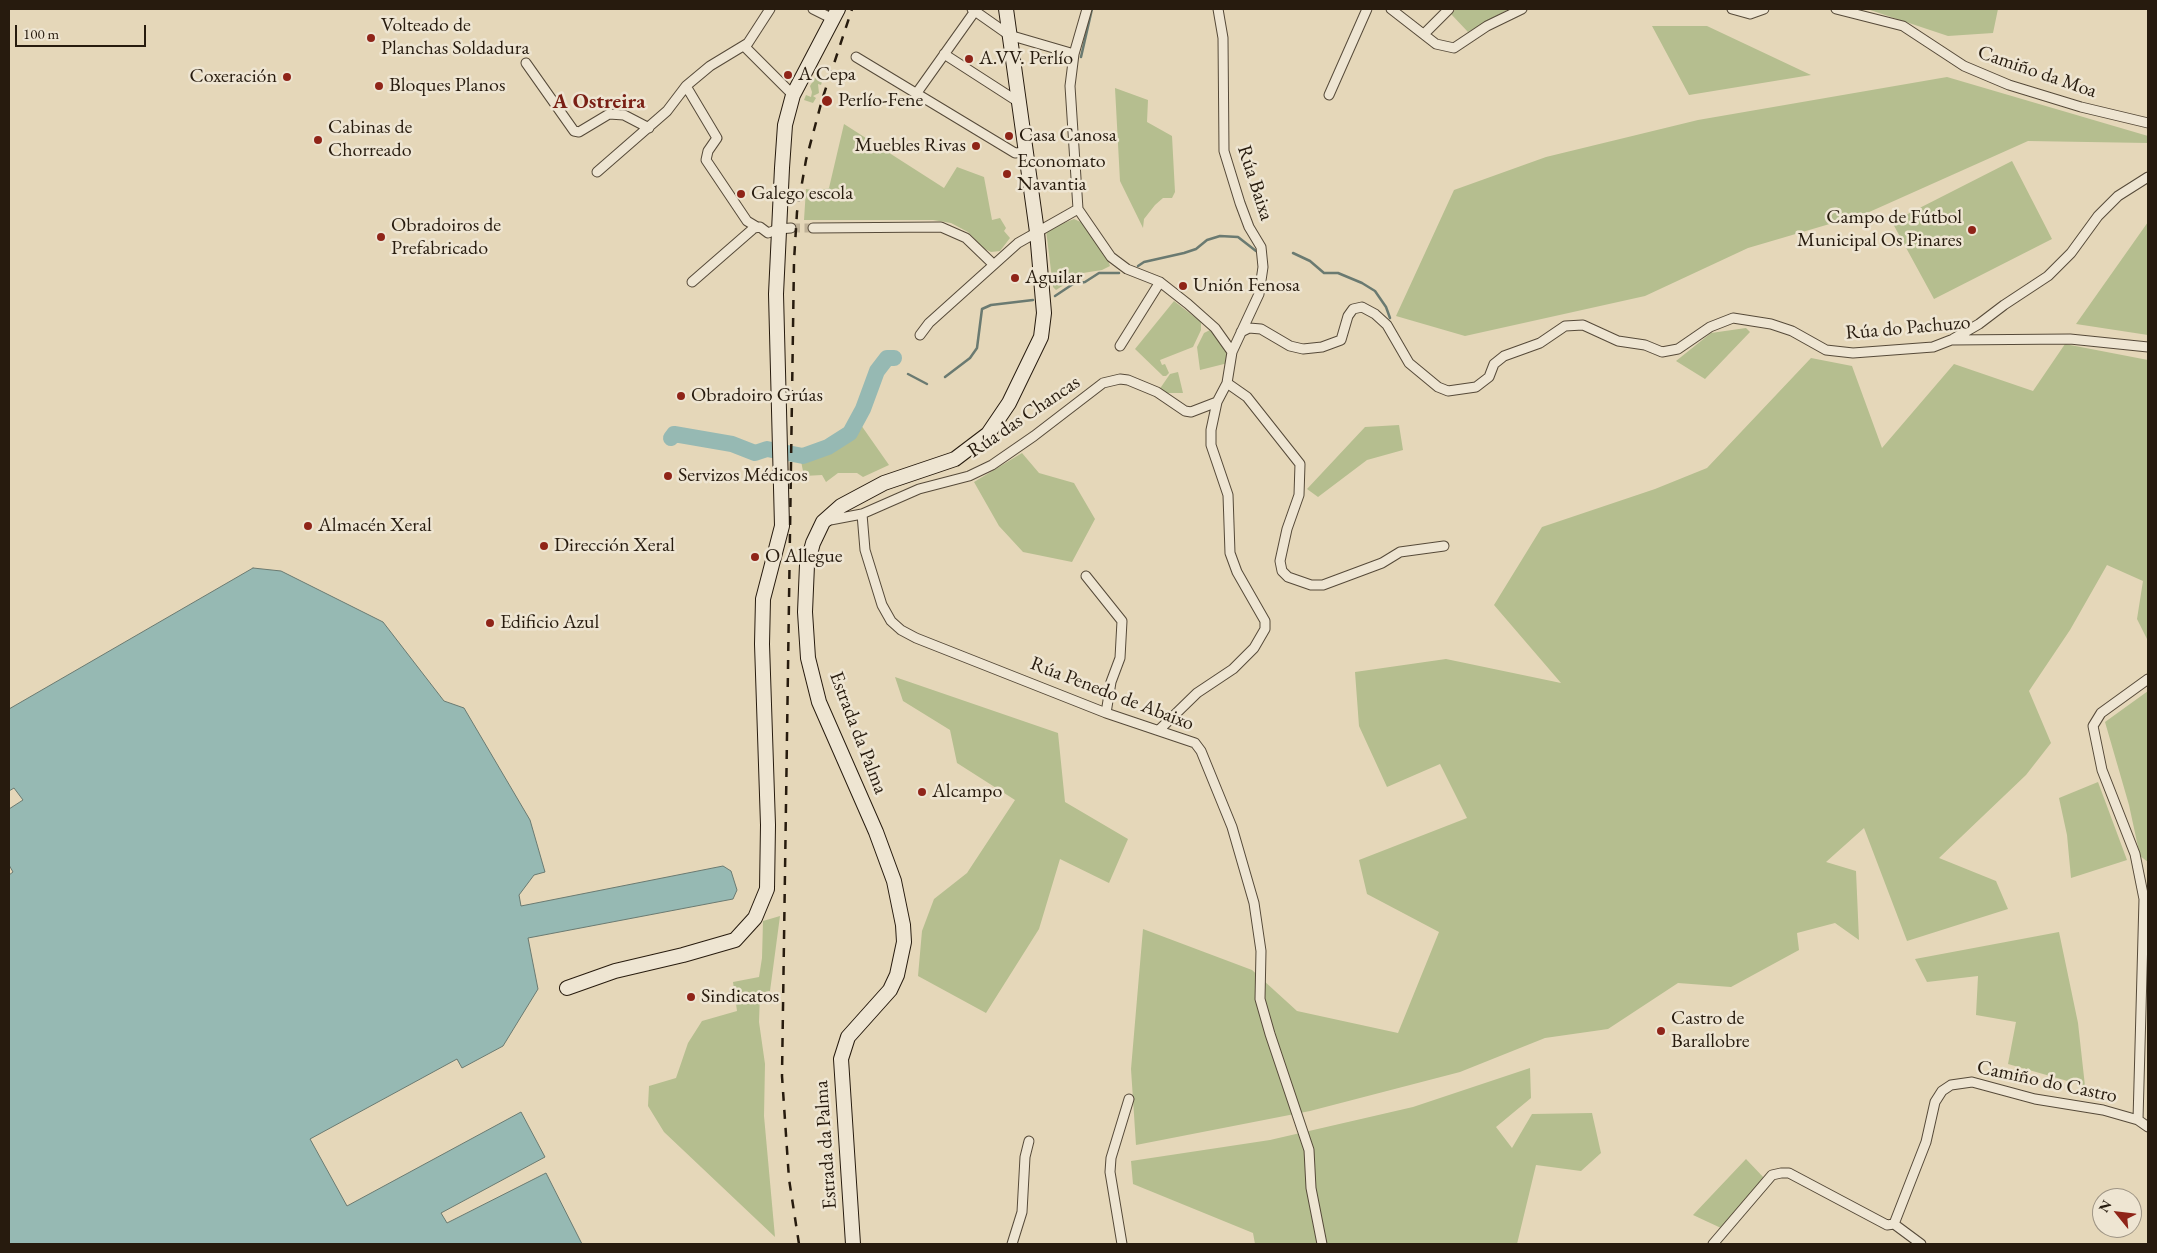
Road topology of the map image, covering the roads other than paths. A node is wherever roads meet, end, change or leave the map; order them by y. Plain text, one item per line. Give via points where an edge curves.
1 (770, 9) edge
2 (813, 9) edge
3 (1006, 9) edge
4 (1087, 9) edge
5 (1218, 9) edge
6 (1367, 9) edge
7 (1391, 9) edge
8 (1449, 9) edge
9 (1522, 9) edge
10 (1732, 9) edge
11 (1764, 9) edge
12 (1836, 9) edge
13 (973, 10) edge
14 (835, 14) edge
15 (1424, 34) junction
16 (1009, 35) junction
17 (744, 46) junction
18 (944, 54) junction
19 (1074, 54) junction
20 (856, 57) dead end
21 (526, 63) dead end
22 (686, 86) junction
23 (916, 94) junction
24 (793, 95) junction
25 (1329, 95) dead end
26 (1020, 103) junction
27 (2148, 122) edge
28 (649, 128) junction
29 (1026, 152) junction
30 (597, 172) dead end
31 (2148, 177) edge
32 (1078, 209) junction
33 (757, 227) junction
34 (785, 228) junction
35 (814, 228) tunnel mouth
36 (1037, 232) junction
37 (993, 264) junction
38 (692, 282) dead end
39 (1160, 282) junction
40 (1241, 332) junction
41 (920, 335) dead end
42 (1951, 340) junction
43 (1120, 346) dead end
44 (2148, 347) edge
45 (1232, 352) junction
46 (1227, 383) junction
47 (1217, 402) junction
48 (862, 514) junction
49 (823, 522) junction
50 (1444, 546) dead end
51 (1086, 576) dead end
52 (2148, 680) edge
53 (1106, 713) junction
54 (1159, 730) junction
55 (567, 988) dead end
56 (1129, 1099) dead end
57 (2138, 1120) junction
58 (2148, 1126) edge
59 (1029, 1141) dead end
60 (1894, 1224) junction
61 (854, 1244) edge
62 (1010, 1244) edge
63 (1122, 1244) edge
64 (1322, 1244) edge
65 (1713, 1244) edge
66 (1921, 1244) edge

1 - 17 street
2 - 14 street
3 - 16 street, Estrada da Palma
4 - 19 street
5 - 40 street, Rúa Baixa via 1223,38 1224,151 1240,203 1261,247 1263,267 1259,294
6 - 25 street
7 - 15 street
8 - 15 street
9 - 15 street via 1487,26 1454,48 1436,44
10 - 11 street via 1750,14
12 - 27 street, Camiño da Moa via 1903,26 1964,66 2009,85 2081,107
13 - 16 street
13 - 18 street
14 - 24 street
16 - 19 street
16 - 26 street, Estrada da Palma
17 - 22 street via 710,66
17 - 24 street
18 - 23 street
18 - 26 street
19 - 32 street via 1070,86
20 - 23 street
21 - 28 street via 574,131 579,132 609,114 624,115
22 - 28 street
22 - 33 street via 717,138 706,160 747,221
23 - 29 street via 1015,154
24 - 34 street via 785,125
26 - 29 street, Estrada da Palma
28 - 30 street
29 - 36 street, Estrada da Palma
31 - 42 street via 2118,196 2048,276
32 - 36 street
32 - 39 street via 1111,257 1127,269
33 - 34 street via 768,233
33 - 38 street
34 - 55 street via 776,294 782,526 763,599 767,890 755,918 735,940 615,971
35 - 37 street via 941,227 966,238
36 - 37 street
36 - 49 street, Estrada da Palma via 1044,325 1009,403 988,434 955,460 862,493
37 - 41 street
39 - 43 street
39 - 45 street via 1215,328
40 - 42 street, Rúa do Pachuzo via 1250,328 1262,329 1290,346 1303,349 1322,347 1341,340 1348,316 1353,309 1362,307 1387,325 1409,363 1438,388 1457,391 1484,382 1494,364 1504,356 1540,343 1566,326 1583,325 1618,341 1645,345 1662,352 1678,349 1710,327 1733,318 1771,324 1792,331 1826,350 1853,353 1933,347
40 - 45 street, Rúa Baixa
42 - 44 street, Rúa do Pachuzo via 2070,339
45 - 46 street, Rúa Baixa
46 - 47 street
46 - 50 street via 1247,398 1300,464 1298,500 1280,561 1282,571 1288,577 1311,585 1323,585 1400,552
47 - 48 street, Rúa das Chancas via 1191,412 1128,380 1103,383 992,465 969,476 919,489
47 - 54 street via 1211,430 1212,445 1228,496 1230,553 1265,622 1265,629 1257,644 1233,669 1197,693
48 - 49 street, Rúa das Chancas
48 - 53 street, Rúa Penedo de Abaixo via 865,550 882,605 901,630
49 - 61 street, Estrada da Palma via 807,565 805,612 808,658 819,702 894,881 904,925 897,975 890,990 848,1037 841,1059
51 - 53 street via 1122,621 1120,658 1111,682
52 - 57 street, Camiño do Castro via 2101,713 2093,726 2102,770 2135,854 2144,899
53 - 54 street, Rúa Penedo de Abaixo
54 - 64 street, Rúa Penedo de Abaixo via 1195,744 1201,751 1232,827 1258,920 1262,977 1260,999 1309,1150 1311,1188
56 - 63 street via 1111,1158 1110,1172
57 - 58 street, Camiño do Castro
57 - 60 street, Camiño do Castro via 2082,1105 2035,1099 1972,1082 1951,1085 1935,1102 1926,1142
59 - 62 street via 1022,1212
60 - 65 street via 1887,1225 1789,1173 1781,1173 1772,1175
60 - 66 street

